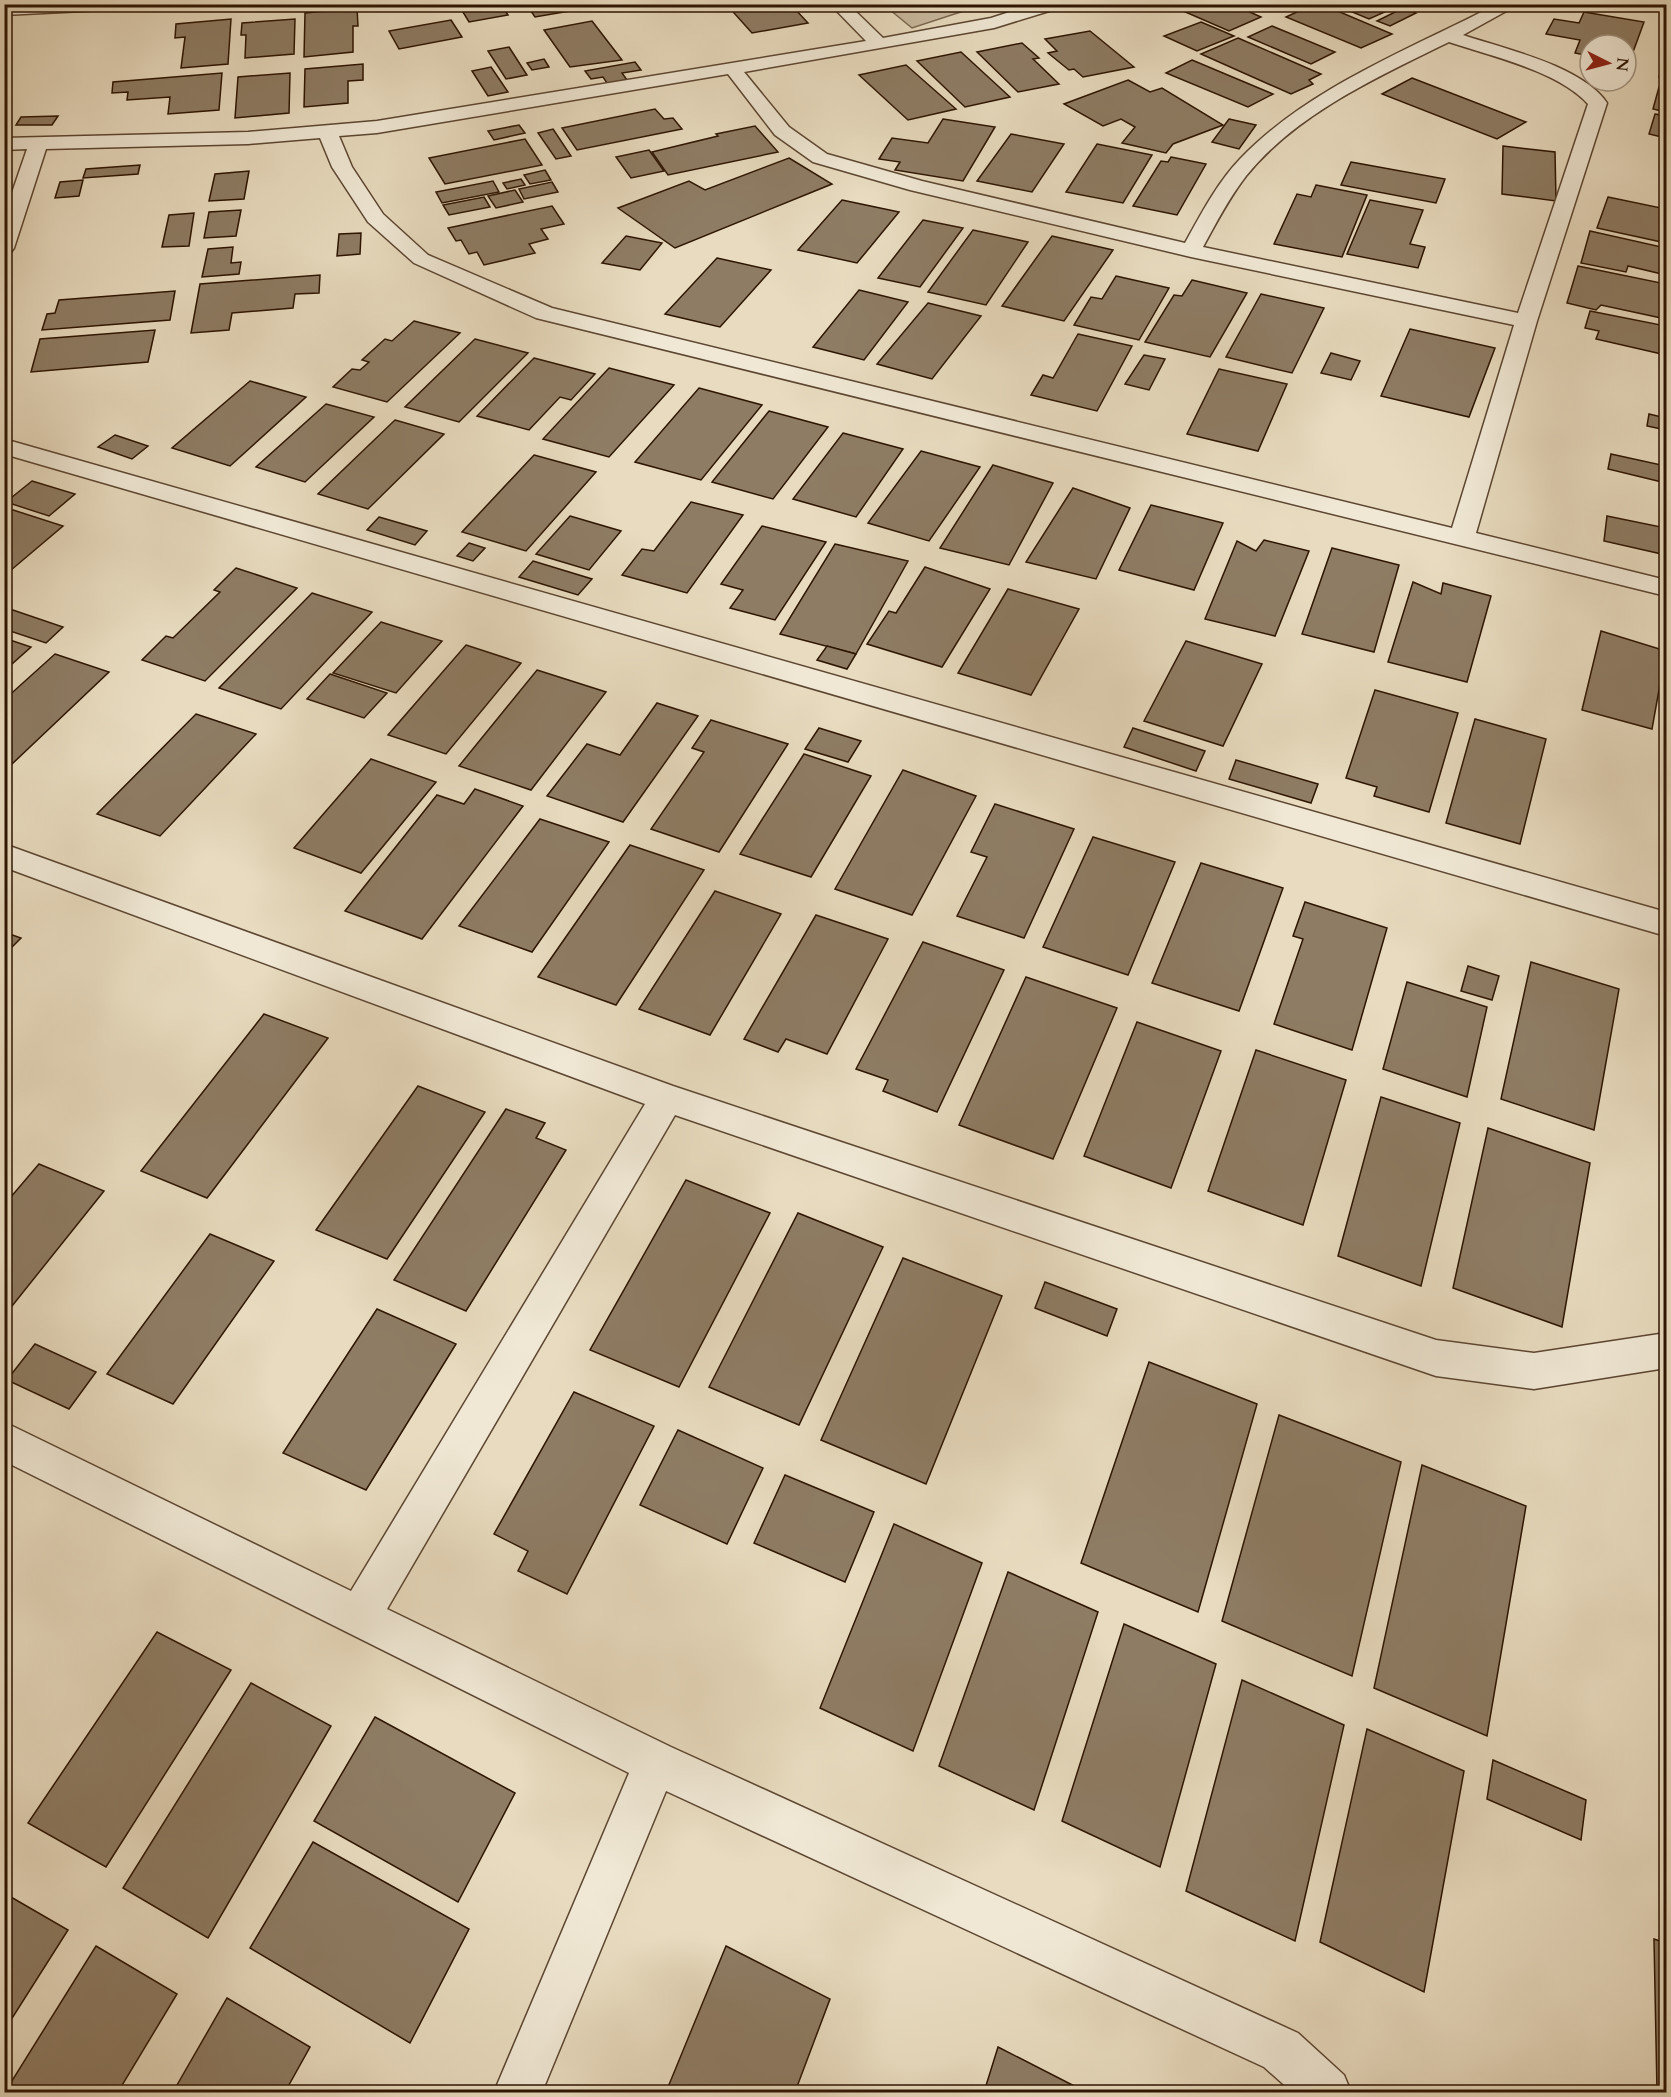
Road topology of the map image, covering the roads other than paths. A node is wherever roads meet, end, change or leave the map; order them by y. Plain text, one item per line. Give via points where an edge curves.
1 (123, 4) edge
2 (838, 4) edge
3 (1053, 4) edge
4 (1511, 4) edge
5 (4, 10) edge
6 (1451, 37) junction
7 (879, 44) junction
8 (732, 68) junction
9 (328, 133) junction
10 (39, 142) junction
11 (4, 144) edge
12 (4, 248) edge
13 (1191, 251) junction
14 (1526, 321) junction
15 (4, 446) edge
16 (1462, 537) junction
17 (1666, 588) edge
18 (4, 855) edge
19 (1666, 924) edge
20 (667, 1098) junction
21 (1666, 1350) edge
22 (4, 1441) edge
23 (359, 1617) junction
24 (655, 1763) junction
25 (518, 2092) edge
26 (1327, 2092) edge

1 - 5 street
2 - 7 street
3 - 7 street via 994,22
4 - 6 street
6 - 13 street via 1311,111 1273,139 1222,194
6 - 14 street via 1540,68 1593,94 1598,102
7 - 8 street
8 - 9 street
8 - 13 street via 782,131 820,158 917,186
9 - 10 street
9 - 16 street via 342,167 375,218 421,259 544,313
10 - 11 street
10 - 12 street
13 - 14 street
14 - 16 street
15 - 19 street
16 - 17 street
18 - 20 street
20 - 21 street via 1436,1358 1534,1371
20 - 23 street
22 - 23 street
23 - 24 street
24 - 25 street
24 - 26 street via 1281,2050

